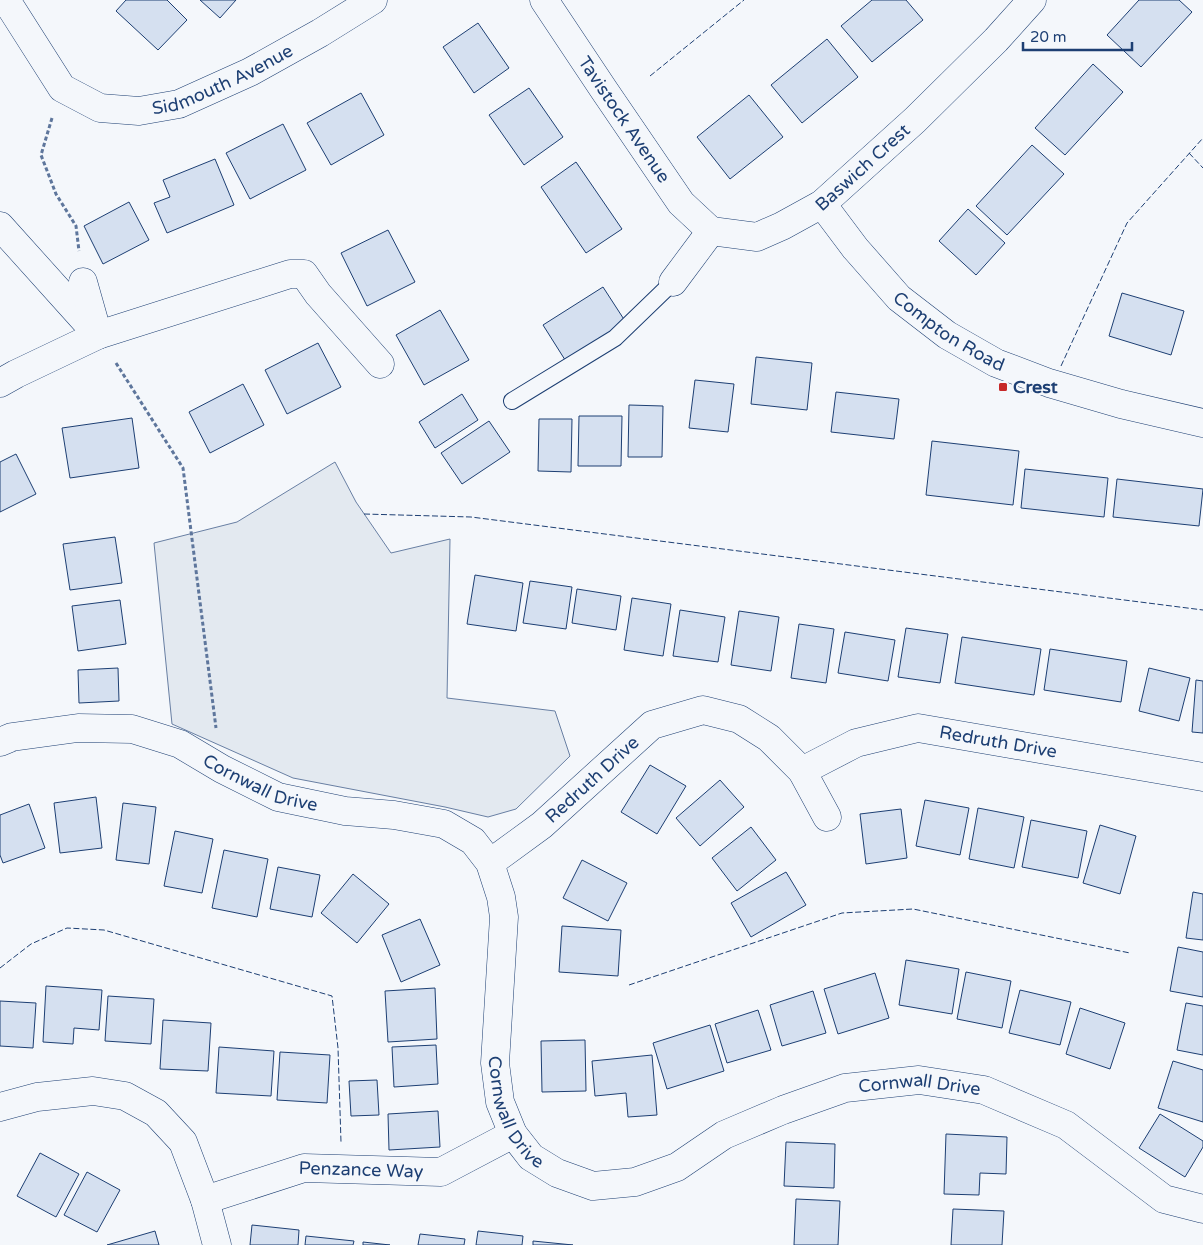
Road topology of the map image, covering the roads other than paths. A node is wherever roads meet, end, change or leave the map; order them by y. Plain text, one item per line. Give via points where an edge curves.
1 (6, 0) edge
2 (373, 0) edge
3 (544, 0) edge
4 (1032, 0) edge
5 (822, 204) junction
6 (0, 226) edge
7 (711, 231) junction
8 (83, 282) road end
9 (673, 282) joint
10 (98, 335) junction
11 (380, 364) dead end
12 (0, 383) edge
13 (512, 401) dead end
14 (1203, 423) edge
15 (0, 742) edge
16 (802, 772) junction
17 (1203, 777) edge
18 (827, 817) dead end
19 (490, 862) junction
20 (0, 1107) edge
21 (513, 1134) junction
22 (205, 1200) junction
23 (1203, 1210) edge
24 (217, 1245) edge

1 - 2 street, Sidmouth Avenue via 62,88 100,108 139,110 180,104 250,72
3 - 7 street, Tavistock Avenue via 682,203
4 - 5 street, Baswich Crest via 915,120
5 - 7 street, Baswich Crest via 757,237
5 - 14 street, Compton Road via 899,298 947,335 996,363 1049,383
6 - 10 street
7 - 9 street
8 - 10 street
9 - 13 lane via 615,338
10 - 11 street via 290,274 304,274
10 - 12 street
15 - 19 street, Cornwall Drive via 12,737 78,728 132,729 180,744 278,797 444,824 473,841
16 - 17 street, Redruth Drive via 856,743 918,728
16 - 18 street, Redruth Drive
16 - 19 street, Redruth Drive via 769,738 738,719 703,710 660,722 652,725 542,825
19 - 21 street, Cornwall Drive via 504,917 495,1063 500,1102
20 - 22 street via 37,1097 93,1091 125,1096 156,1113 183,1142
21 - 22 street, Penzance Way via 441,1172 304,1168
21 - 23 street, Cornwall Drive via 530,1157 557,1173 592,1186 635,1182 677,1168 724,1135 792,1107 845,1088 919,1080 984,1090 1066,1125 1164,1199
22 - 24 street

